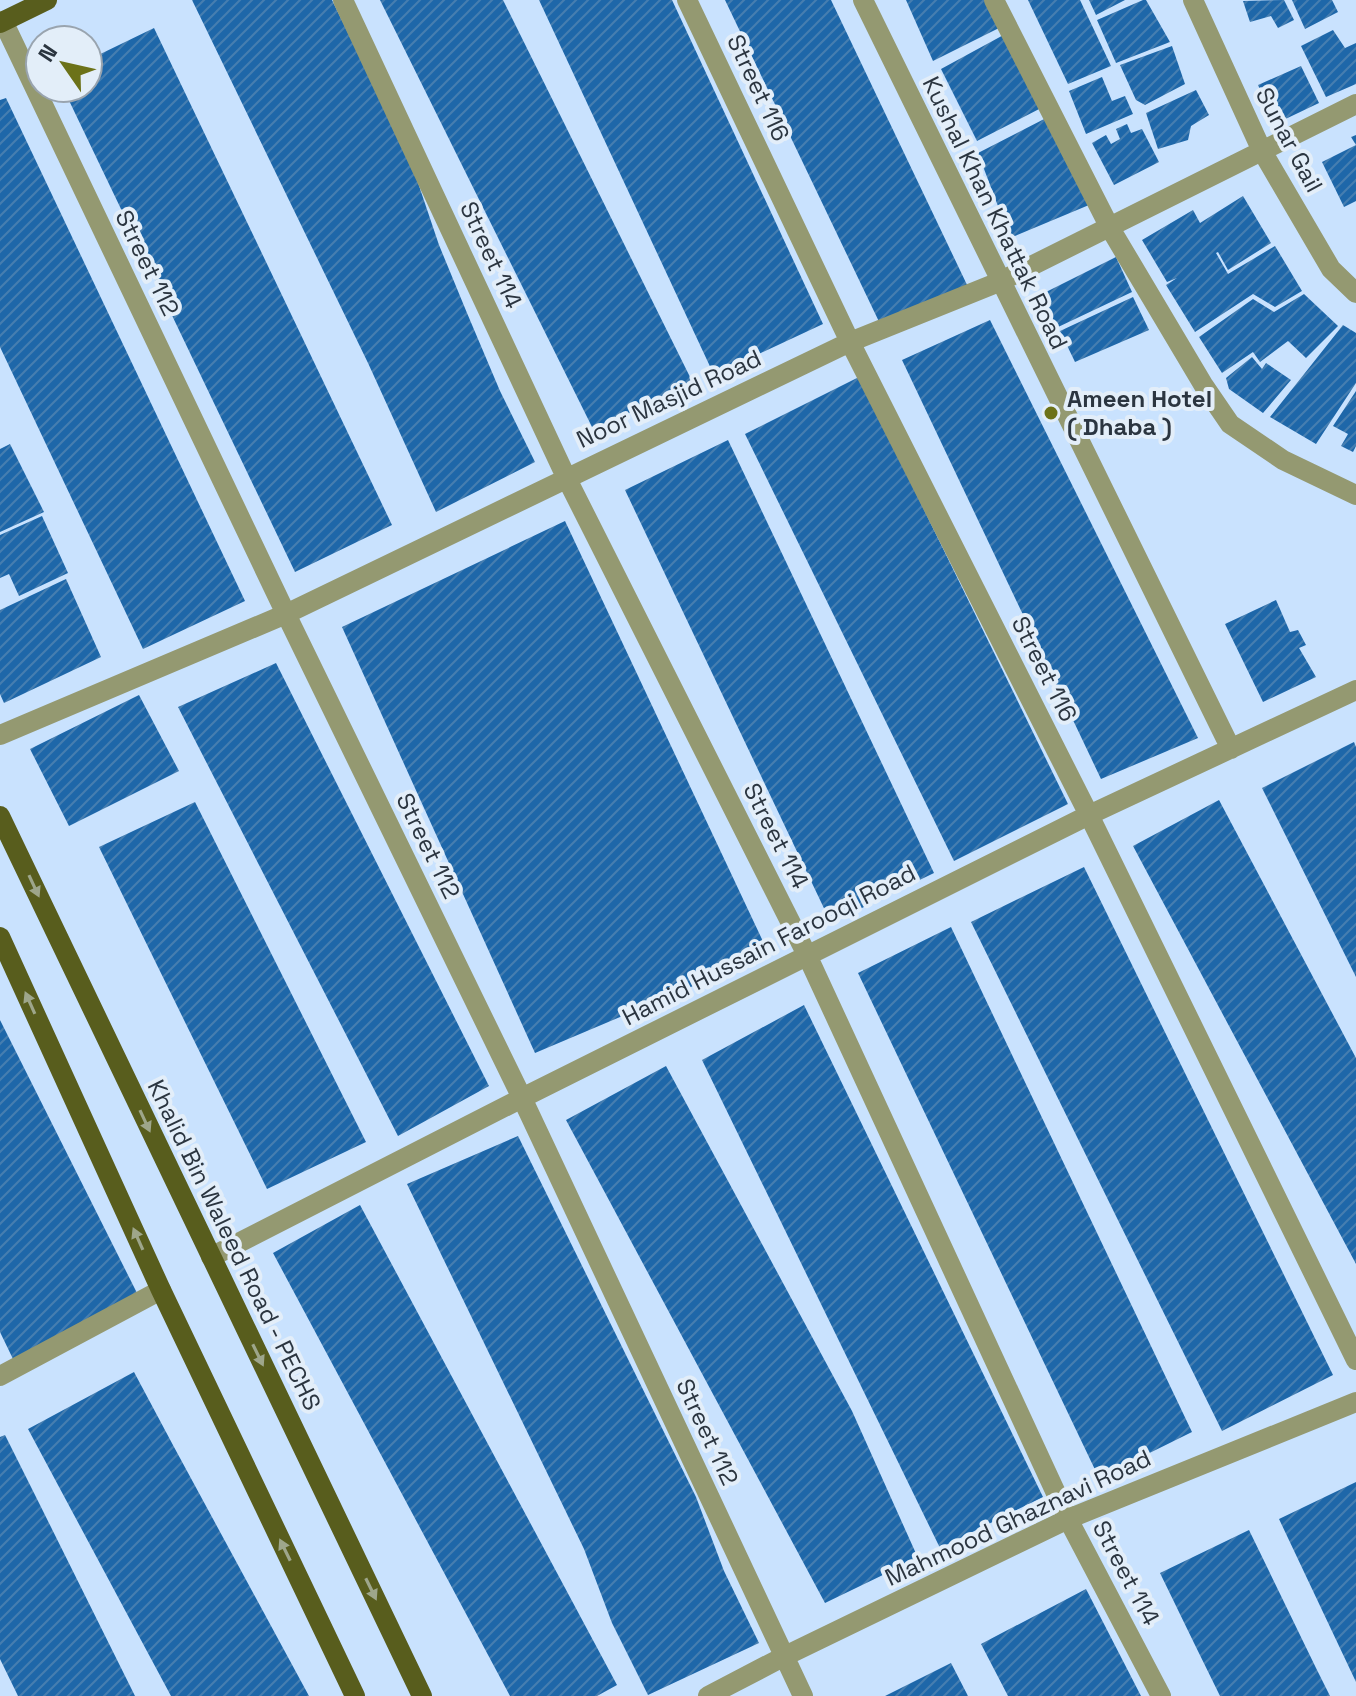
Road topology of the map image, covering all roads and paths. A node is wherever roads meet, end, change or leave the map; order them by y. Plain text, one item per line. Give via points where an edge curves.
1 (47, 0) edge
2 (343, 0) edge
3 (687, 0) edge
4 (863, 0) edge
5 (994, 0) edge
6 (1193, 0) edge
7 (1, 22) edge
8 (1356, 104) edge
9 (1262, 151) junction
10 (1110, 228) junction
11 (999, 282) junction
12 (1356, 293) edge
13 (850, 342) junction
14 (566, 477) junction
15 (1356, 495) edge
16 (286, 614) junction
17 (1356, 690) edge
18 (0, 735) edge
19 (1231, 749) junction
20 (1089, 815) junction
21 (0, 816) edge
22 (0, 937) edge
23 (807, 955) junction
24 (522, 1098) junction
25 (211, 1257) junction
26 (161, 1290) junction
27 (1356, 1360) edge
28 (0, 1376) edge
29 (1356, 1402) edge
30 (1068, 1519) junction
31 (783, 1657) junction
32 (355, 1696) edge
33 (422, 1696) edge
34 (708, 1696) edge
35 (803, 1696) edge
36 (1161, 1696) edge

1 - 7 main road
2 - 14 street, Street 114
3 - 13 street, Street 116
4 - 11 street, Kushal Khan Khattak Road
5 - 10 street
6 - 9 street, Sunar Gail
7 - 16 street, Street 112
8 - 9 street, Noor Masjid Road
9 - 10 street, Noor Masjid Road
9 - 12 street, Sunar Gail via 1331,269
10 - 11 street, Noor Masjid Road
10 - 15 street via 1230,424 1283,460
11 - 13 street, Noor Masjid Road
11 - 19 street, Kushal Khan Khattak Road
13 - 14 street, Noor Masjid Road
13 - 20 street, Street 116
14 - 16 street, Noor Masjid Road
14 - 23 street, Street 114
16 - 18 street, Noor Masjid Road
16 - 24 street, Street 112
17 - 19 street, Hamid Hussain Farooqi Road
19 - 20 street, Hamid Hussain Farooqi Road
20 - 23 street, Hamid Hussain Farooqi Road
20 - 27 street, Street 116
21 -> 25 main road, Khalid Bin Waleed Road - PECHS
26 -> 22 main road
23 - 24 street, Hamid Hussain Farooqi Road
23 - 30 street, Street 114
24 - 25 street, Hamid Hussain Farooqi Road
24 - 31 street, Street 112
25 -> 33 main road, Khalid Bin Waleed Road - PECHS
26 - 28 street
32 -> 26 main road
29 - 30 street, Mahmood Ghaznavi Road
30 - 31 street, Mahmood Ghaznavi Road
30 - 36 street, Street 114
31 - 34 street, Mahmood Ghaznavi Road
31 - 35 street, Street 112

